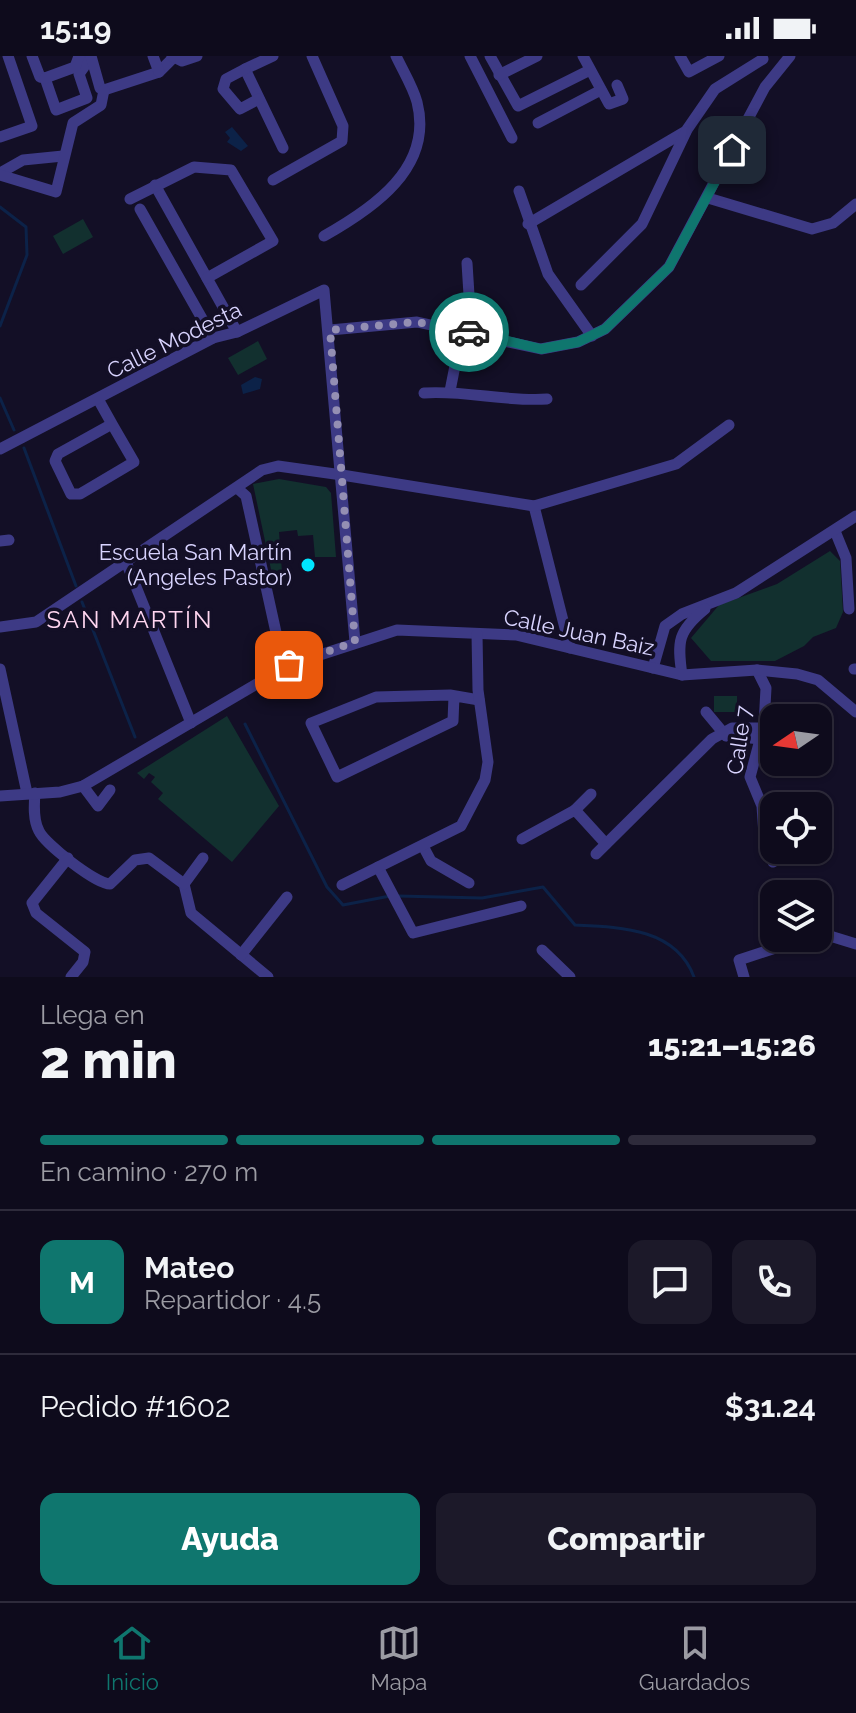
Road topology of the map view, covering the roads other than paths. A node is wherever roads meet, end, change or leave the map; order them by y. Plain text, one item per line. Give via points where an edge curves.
1 (8, 56) edge
2 (32, 56) edge
3 (79, 56) edge
4 (88, 56) edge
5 (153, 56) edge
6 (197, 56) edge
7 (273, 56) edge
8 (312, 56) edge
9 (396, 56) edge
10 (470, 56) edge
11 (490, 56) edge
12 (537, 56) edge
13 (583, 56) edge
14 (680, 56) edge
15 (719, 56) edge
16 (789, 56) edge
17 (172, 57) edge
18 (763, 59) dead end
19 (245, 69) junction
20 (590, 70) junction
21 (159, 72) junction
22 (499, 75) junction
23 (45, 78) junction
24 (617, 85) dead end
25 (104, 90) junction
26 (601, 90) junction
27 (259, 99) junction
28 (538, 123) dead end
29 (686, 131) junction
30 (0, 137) edge
31 (512, 138) dead end
32 (283, 148) dead end
33 (63, 156) junction
34 (0, 174) edge
35 (273, 180) dead end
36 (155, 185) junction
37 (519, 191) dead end
38 (708, 198) junction
39 (130, 199) dead end
40 (856, 204) edge
41 (140, 209) dead end
42 (528, 224) junction
43 (324, 236) dead end
44 (467, 263) dead end
45 (207, 278) junction
46 (581, 285) dead end
47 (330, 330) junction
48 (462, 331) junction
49 (237, 332) junction
50 (592, 336) junction
51 (213, 338) junction
52 (450, 391) junction
53 (424, 393) dead end
54 (98, 399) junction
55 (547, 399) dead end
56 (112, 424) junction
57 (729, 425) dead end
58 (0, 449) edge
59 (342, 475) junction
60 (237, 488) junction
61 (534, 506) junction
62 (856, 516) edge
63 (835, 531) junction
64 (126, 562) junction
65 (712, 604) junction
66 (849, 609) dead end
67 (0, 627) edge
68 (663, 629) junction
69 (477, 634) junction
70 (355, 642) junction
71 (680, 643) junction
72 (570, 648) junction
73 (289, 665) junction
74 (653, 668) junction
75 (0, 669) edge
76 (681, 669) junction
77 (757, 670) junction
78 (478, 695) junction
79 (454, 696) junction
80 (765, 704) edge
81 (706, 712) dead end
82 (856, 712) edge
83 (191, 723) junction
84 (722, 733) junction
85 (760, 733) edge
86 (760, 744) edge
87 (83, 786) junction
88 (110, 790) dead end
89 (31, 793) junction
90 (591, 794) dead end
91 (0, 796) edge
92 (760, 801) edge
93 (575, 810) junction
94 (522, 839) dead end
95 (606, 844) junction
96 (423, 846) junction
97 (596, 854) dead end
98 (68, 858) junction
99 (203, 858) dead end
100 (378, 867) junction
101 (469, 883) dead end
102 (184, 884) junction
103 (342, 885) dead end
104 (287, 897) dead end
105 (521, 906) dead end
106 (832, 937) edge
107 (856, 944) edge
108 (542, 950) dead end
109 (763, 952) edge
110 (241, 955) junction
111 (71, 977) edge
112 (268, 977) edge
113 (570, 977) edge
114 (744, 977) edge

1 - 30 street via 32,126
2 - 23 street
3 - 23 street via 75,67
4 - 23 street via 79,74 87,98 56,110
4 - 25 street
5 - 21 street
6 - 17 street via 182,61
7 - 19 street
8 - 35 street via 343,126 342,141
9 - 43 street via 417,102 416,149 372,209
10 - 31 street
11 - 22 street
12 - 22 street
13 - 20 street
14 - 15 street via 689,72
16 - 38 street via 765,87
17 - 21 street
18 - 29 street via 715,89
19 - 27 street
19 - 27 street via 226,79 223,89 240,109
20 - 22 street via 518,106
20 - 26 street
21 - 25 street
24 - 26 street via 623,99 613,105
25 - 33 street via 101,105 73,123
26 - 28 street
27 - 32 street
29 - 42 street
29 - 46 street via 642,224
33 - 34 street via 23,160
33 - 34 street via 56,192
36 - 39 street
36 - 45 street
36 - 45 street via 194,167 231,170 273,241
37 - 42 street
38 - 40 street via 812,229 833,223
38 - 50 street via 669,267
41 - 51 street
42 - 50 street via 548,274
44 - 48 street via 469,295
45 - 49 street
47 - 48 street via 417,322
47 - 49 street, Calle Modesta via 324,290
47 - 59 street
48 - 50 street via 541,349
48 - 52 street
49 - 51 street, Calle Modesta
51 - 54 street, Calle Modesta
52 - 53 street
52 - 55 street via 518,402
54 - 56 street
54 - 58 street, Calle Modesta
56 - 56 street via 58,454 56,467 71,494 80,494 134,462
57 - 61 street via 676,464
59 - 60 street via 278,466 262,470
59 - 61 street
59 - 70 street
60 - 64 street
60 - 73 street via 246,496 279,646
61 - 72 street
62 - 63 street
63 - 65 street
63 - 66 street via 846,558
64 - 67 street via 36,622
64 - 83 street
65 - 68 street via 682,614
65 - 71 street via 685,626
65 - 76 street via 692,629
68 - 71 street
68 - 74 street
69 - 70 street, Calle Juan Baiz via 397,630
69 - 72 street, Calle Juan Baiz via 516,635
69 - 78 street
70 - 73 street, Calle Juan Baiz
71 - 76 street
72 - 74 street, Calle Juan Baiz
73 - 83 street, Calle Juan Baiz
74 - 76 street, Calle Juan Baiz
75 - 89 street
76 - 77 street, Calle Juan Baiz
77 - 80 street, Calle 7 via 766,688
77 - 82 street, Calle Juan Baiz via 818,680
78 - 79 street
78 - 96 street via 488,762 485,780 461,826
79 - 79 street via 376,697 311,723 337,777 453,721
81 - 84 street
83 - 87 street, Calle Juan Baiz
84 - 85 street via 732,728
84 - 95 street
86 - 92 street, Calle 7 via 750,777
87 - 88 street via 98,806
87 - 89 street, Calle Juan Baiz
89 - 91 street, Calle Juan Baiz
89 - 98 street via 38,830
90 - 93 street
93 - 94 street
93 - 95 street
95 - 97 street
96 - 100 street
96 - 101 street via 431,861
98 - 102 street via 104,884 117,881 130,864 149,858
98 - 111 street via 32,903 36,913 85,952
99 - 102 street
100 - 103 street
100 - 105 street via 413,933
102 - 110 street via 191,913
104 - 110 street
106 - 107 street
108 - 113 street
109 - 114 street via 739,960
110 - 112 street

